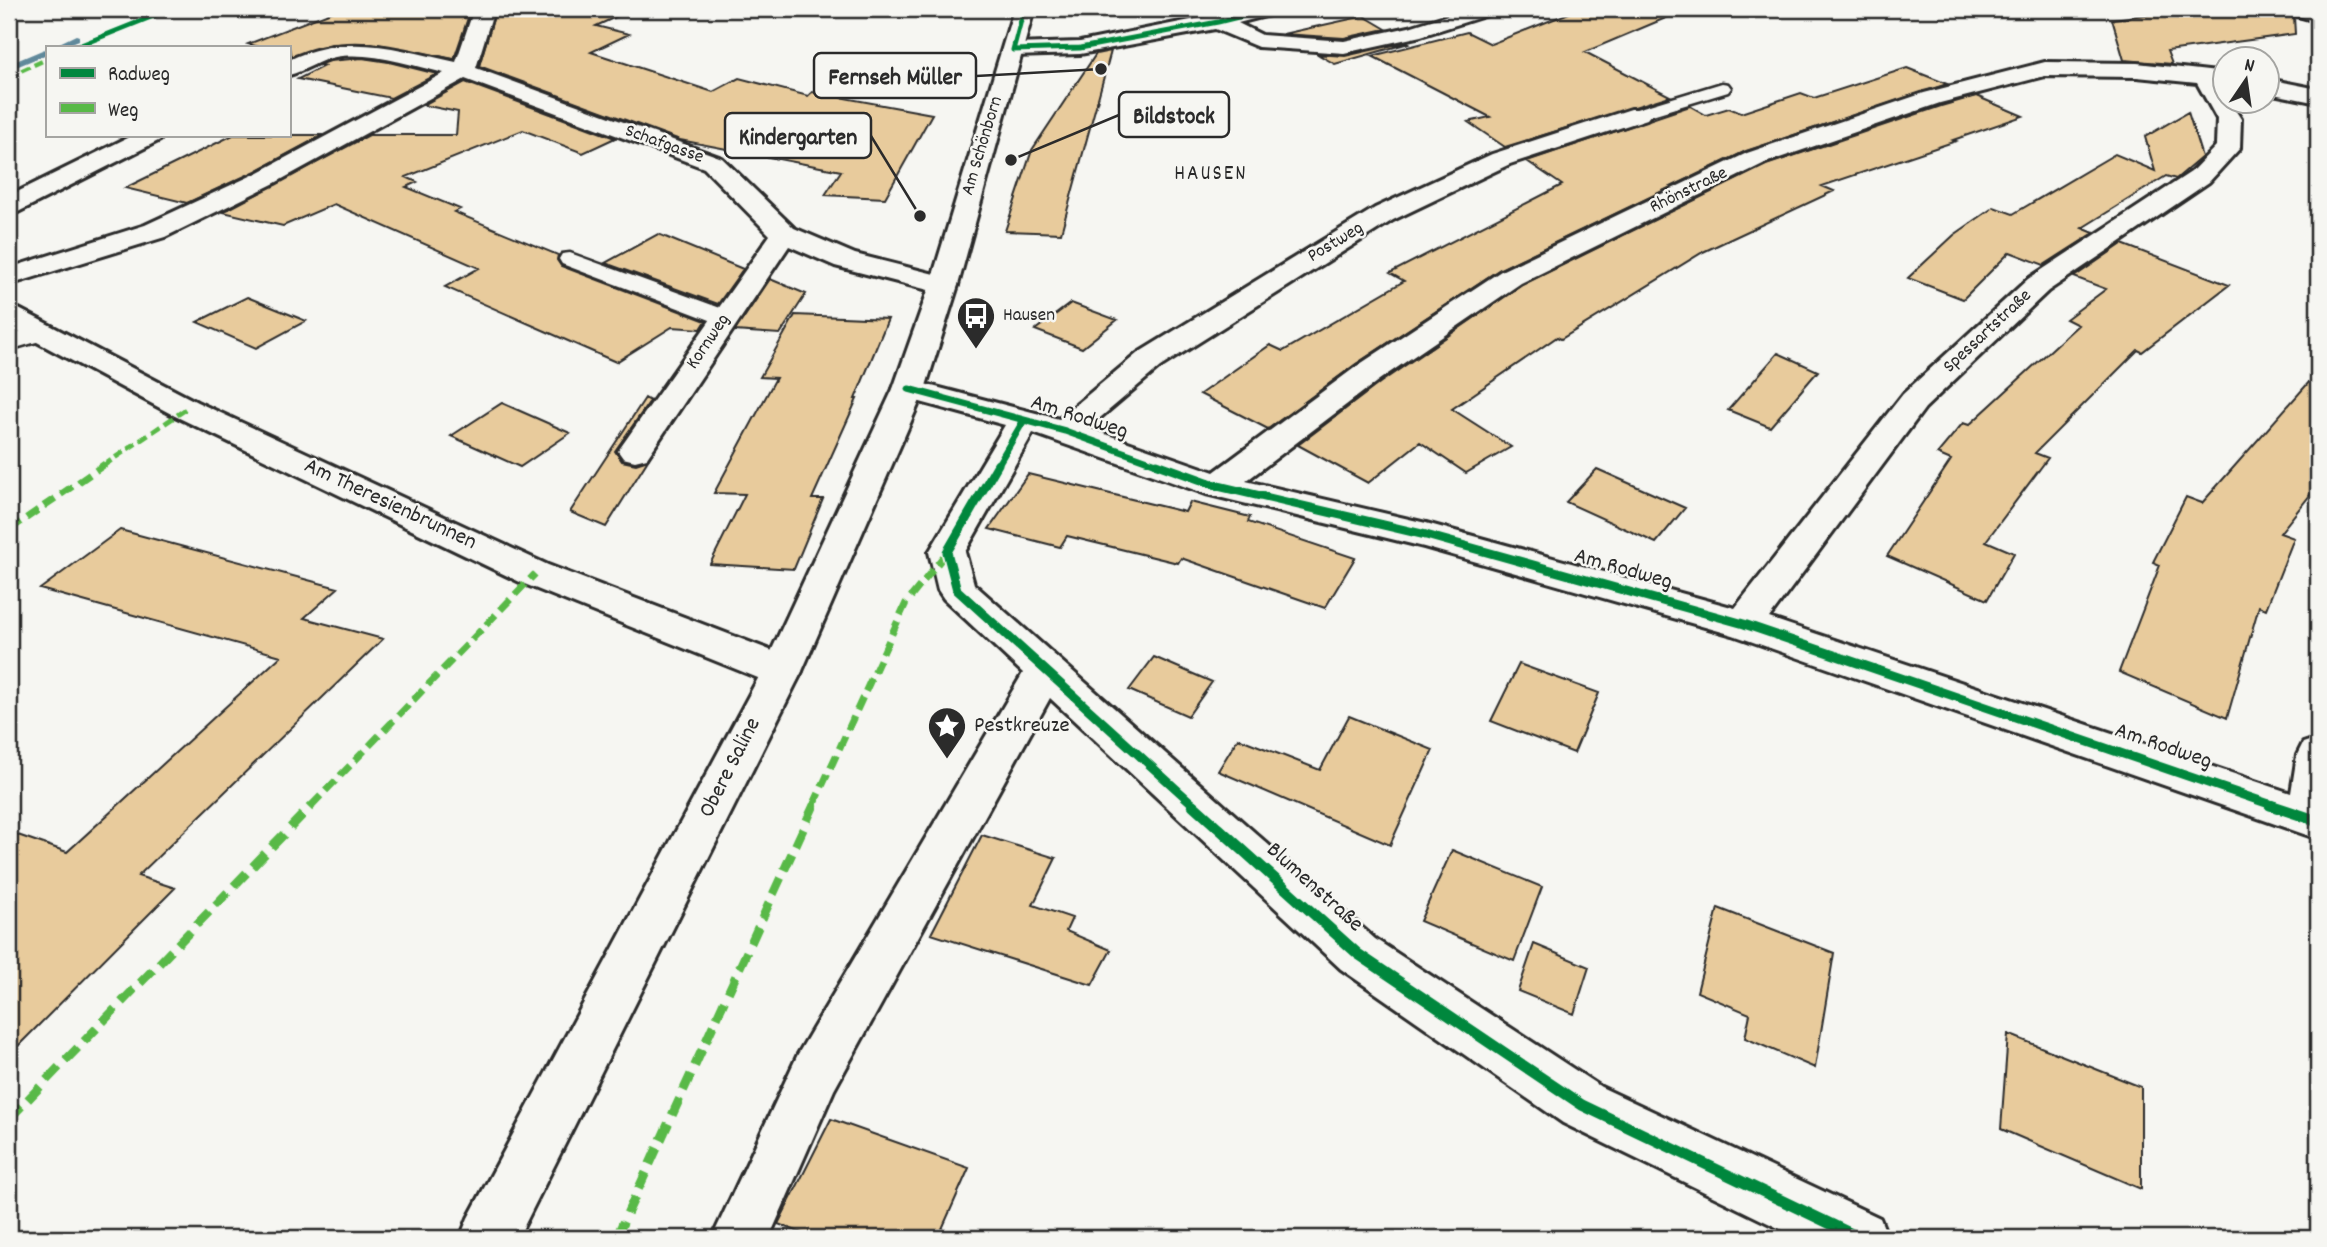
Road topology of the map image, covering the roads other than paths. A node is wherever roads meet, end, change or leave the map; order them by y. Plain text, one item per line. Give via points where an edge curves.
1 (484, 9) edge
2 (1024, 9) edge
3 (1270, 9) edge
4 (1487, 9) edge
5 (2295, 9) edge
6 (2318, 16) edge
7 (1218, 22) junction
8 (1013, 50) junction
9 (290, 68) edge
10 (464, 71) junction
11 (2212, 78) edge
12 (1722, 88) dead end
13 (2282, 89) edge
14 (2318, 96) edge
15 (1639, 114) joint
16 (2228, 116) edge
17 (149, 136) edge
18 (9, 206) edge
19 (784, 234) junction
20 (570, 259) dead end
21 (9, 277) edge
22 (944, 285) junction
23 (9, 315) edge
24 (726, 318) junction
25 (42, 333) junction
26 (9, 343) edge
27 (909, 389) junction
28 (1044, 425) junction
29 (635, 451) dead end
30 (1217, 486) junction
31 (1744, 624) junction
32 (1045, 670) junction
33 (782, 671) junction
34 (2318, 755) edge
35 (2314, 819) edge
36 (488, 1238) edge
37 (740, 1238) edge
38 (1860, 1238) edge

1 - 10 street
2 - 8 street, Am Schönborn
3 - 7 street
4 - 7 street via 1344,47 1258,41
5 - 6 street
7 - 8 street via 1080,48
8 - 22 street, Am Schönborn
9 - 10 street via 337,50 359,49
10 - 19 street, Schafgasse via 713,163
10 - 21 street via 266,178 155,231
11 - 30 street, Rhönstraße via 2137,70 2045,69 1933,98 1756,158 1511,277 1368,373
12 - 15 lane
13 - 14 street
15 - 28 street, Postweg via 1502,159 1384,214
16 - 31 street, Spessartstraße via 2228,148 2200,177 2038,285 1914,401
17 - 18 street
19 - 22 street, Schafgasse via 845,260
19 - 24 street, Kornweg
20 - 24 lane
22 - 27 street, Obere Saline
23 - 25 street, Am Theresienbrunnen
24 - 29 street, Kornweg
25 - 26 lane
25 - 33 street, Am Theresienbrunnen via 186,409 535,574
27 - 28 street, Am Rodweg
27 - 33 street, Obere Saline
28 - 30 street, Am Rodweg
28 - 32 street, Blumenstraße via 947,552 957,590
30 - 31 street, Am Rodweg via 1426,534
31 - 35 street, Am Rodweg
32 - 37 street via 817,1072
32 - 38 street, Blumenstraße via 1359,954 1582,1105
33 - 36 street, Obere Saline
34 - 35 street

